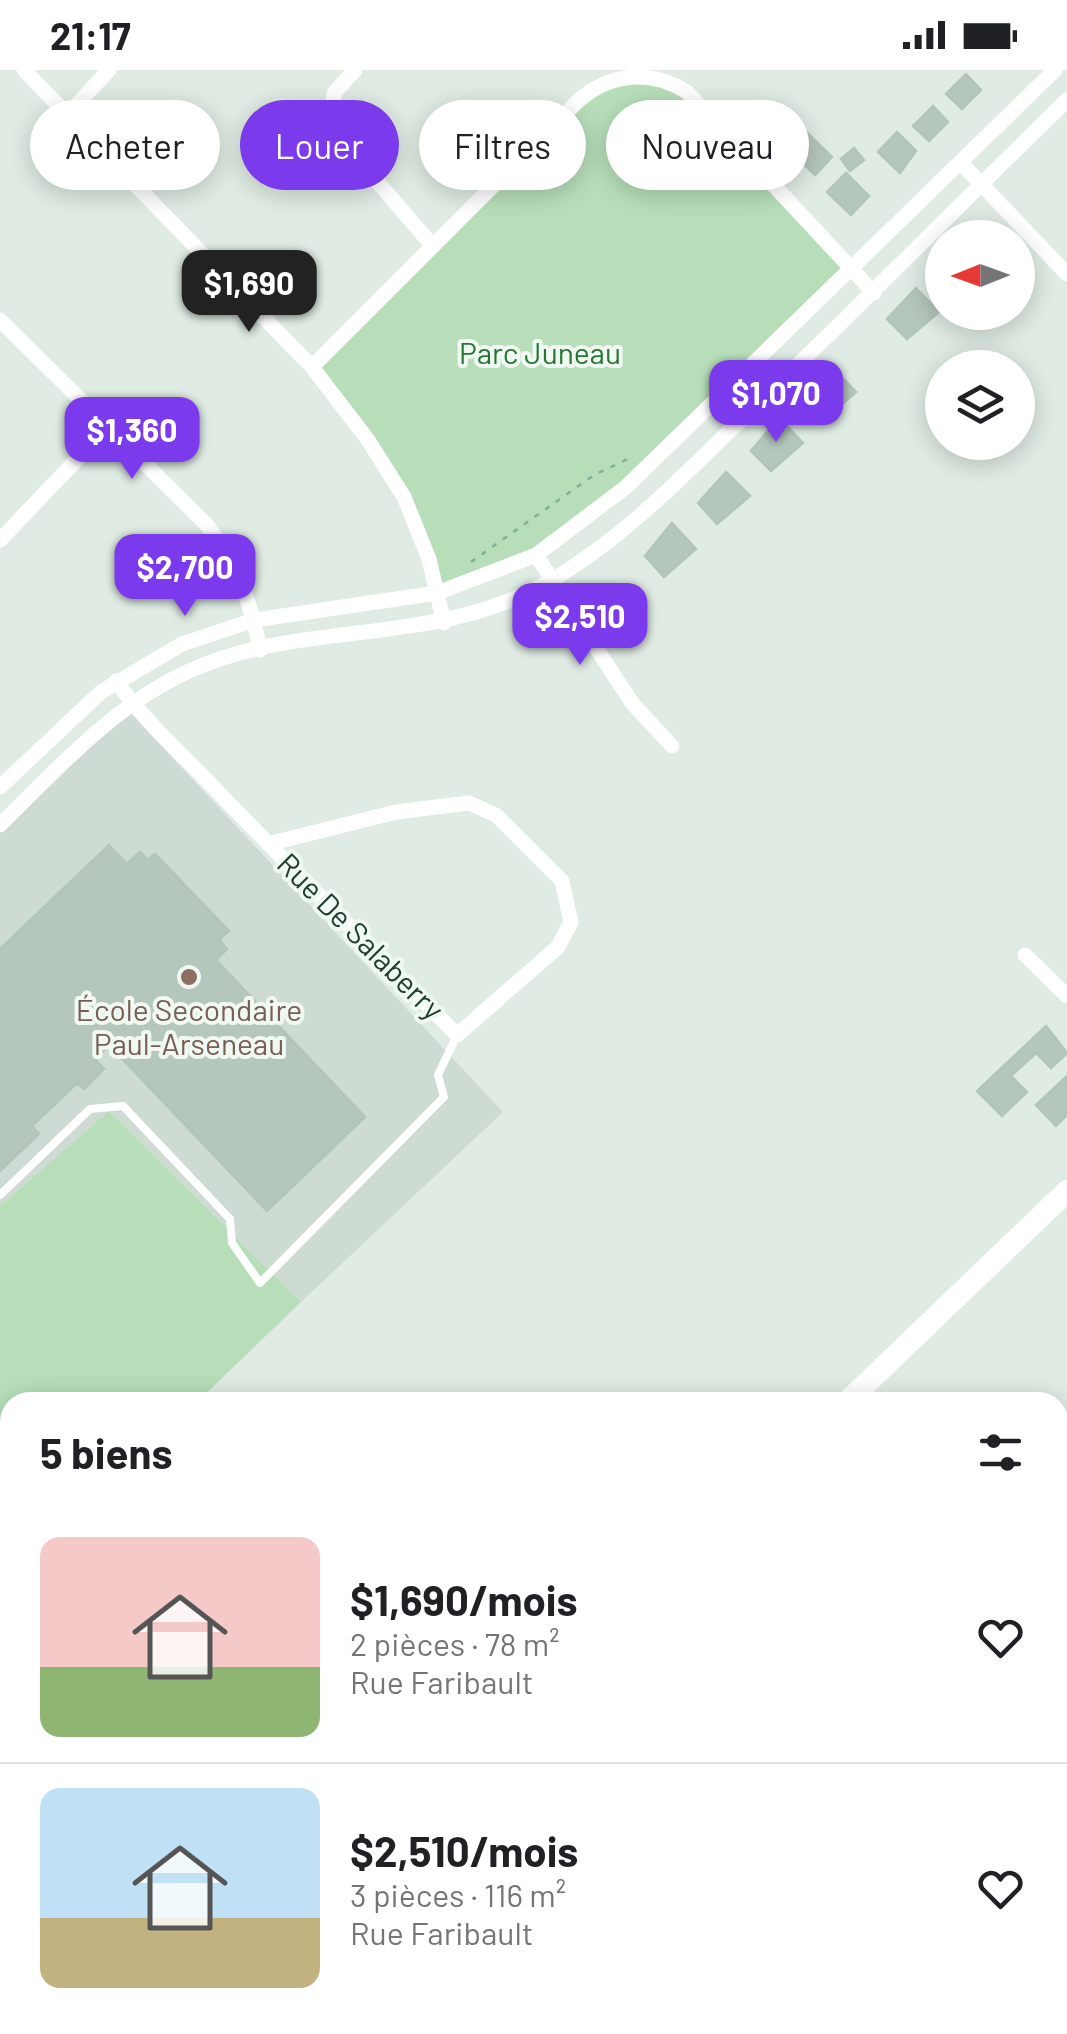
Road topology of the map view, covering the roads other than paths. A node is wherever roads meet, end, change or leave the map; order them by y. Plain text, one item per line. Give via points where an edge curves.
1 (24, 70) edge
2 (110, 70) edge
3 (356, 70) edge
4 (1055, 70) edge
5 (54, 100) edge
6 (81, 100) edge
7 (1067, 100) edge
8 (960, 162) junction
9 (981, 184) junction
10 (141, 190) edge
11 (431, 244) junction
12 (851, 266) junction
13 (1067, 274) edge
14 (874, 293) junction
15 (0, 320) edge
16 (312, 367) junction
17 (108, 428) junction
18 (0, 540) edge
19 (536, 555) junction
20 (550, 581) junction
21 (437, 593) junction
22 (254, 620) junction
23 (444, 623) junction
24 (260, 650) junction
25 (116, 681) junction
26 (132, 704) junction
27 (672, 746) dead end
28 (0, 788) edge
29 (0, 825) edge
30 (268, 844) junction
31 (1026, 955) dead end
32 (1067, 996) edge
33 (458, 1035) junction
34 (1067, 1191) edge
35 (0, 1195) edge
36 (857, 1392) edge

1 - 5 street
2 - 6 street
3 - 11 street via 334,93 332,129
4 - 8 street
7 - 9 street
8 - 9 street
8 - 12 street
9 - 13 street
9 - 14 street
10 - 16 street
11 - 12 street via 589,92 620,77 648,75 688,92
11 - 16 street
12 - 14 street
12 - 19 street via 626,488
14 - 20 street via 672,487
15 - 17 street
16 - 21 street via 404,497
17 - 18 street
17 - 22 street via 207,525 232,560
19 - 20 street
19 - 21 street
20 - 23 street
20 - 27 street via 632,702
21 - 22 street
21 - 23 street
22 - 24 street
22 - 25 street via 182,644
23 - 24 street
24 - 26 street via 186,672
25 - 26 street, Rue De Salaberry
25 - 28 street
26 - 29 street
26 - 30 street, Rue De Salaberry
30 - 33 street, Rue De Salaberry
30 - 33 street, Rue De Salaberry via 450,803 486,808 523,838 562,881 571,922 558,946
31 - 32 street
33 - 35 lane via 438,1075 444,1097 260,1283 232,1244 230,1220 123,1106 90,1109
34 - 36 main road

